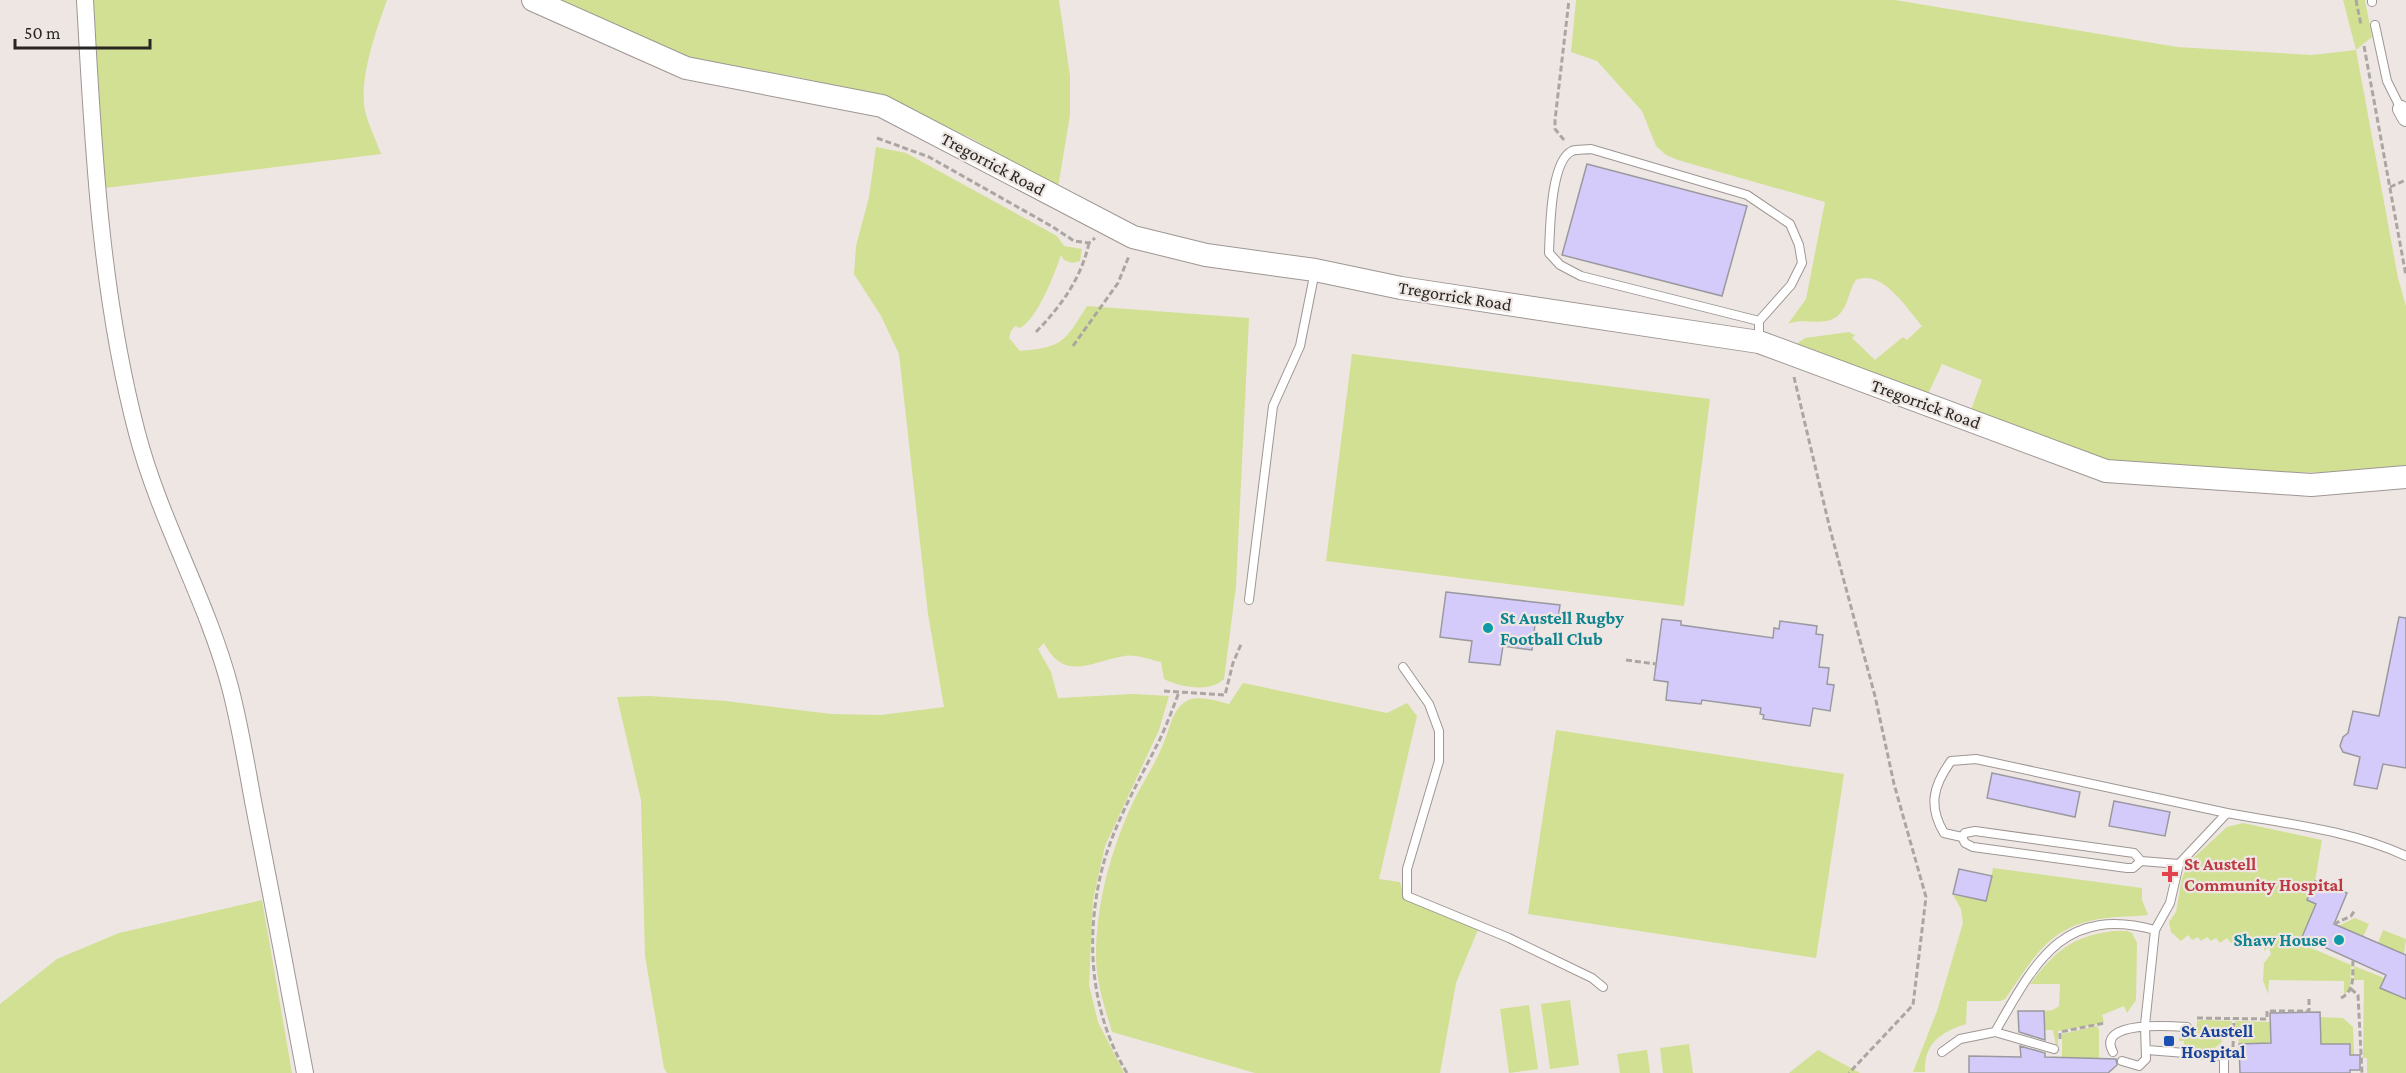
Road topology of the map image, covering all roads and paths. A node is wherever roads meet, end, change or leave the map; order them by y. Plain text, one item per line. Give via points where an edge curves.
1 (86, 0) edge
2 (533, 0) edge
3 (1569, 0) edge
4 (2356, 0) edge
5 (2375, 25) dead end
6 (2404, 113) edge
7 (877, 138) dead end
8 (1572, 151) junction
9 (2406, 180) edge
10 (2390, 187) junction
11 (1109, 225) junction
12 (1133, 237) junction
13 (1089, 243) junction
14 (2405, 266) edge
15 (1315, 270) junction
16 (2406, 276) edge
17 (1036, 332) dead end
18 (1759, 332) junction
19 (1073, 346) dead end
20 (1788, 353) junction
21 (2406, 477) edge
22 (1249, 600) dead end
23 (1242, 642) dead end
24 (1626, 660) dead end
25 (1656, 664) dead end
26 (1403, 667) dead end
27 (1164, 691) dead end
28 (1179, 692) junction
29 (2227, 813) junction
30 (1962, 837) junction
31 (2406, 856) edge
32 (2141, 861) junction
33 (2179, 864) junction
34 (2355, 909) dead end
35 (2334, 924) dead end
36 (2155, 930) junction
37 (2353, 961) dead end
38 (1603, 987) dead end
39 (2351, 989) junction
40 (2309, 997) dead end
41 (2341, 998) dead end
42 (2193, 1018) dead end
43 (2234, 1019) junction
44 (2105, 1023) dead end
45 (2145, 1024) junction
46 (2187, 1026) dead end
47 (1995, 1032) junction
48 (2054, 1049) joint
49 (2147, 1050) junction
50 (1942, 1052) dead end
51 (2113, 1052) dead end
52 (2224, 1056) junction
53 (2122, 1061) dead end
54 (305, 1073) edge
55 (1127, 1073) edge
56 (1849, 1073) edge
57 (2224, 1073) edge
58 (2362, 1073) edge

1 - 54 street via 93,151 116,341 138,435 165,518 202,602 230,687
2 - 11 street, Tregorrick Road via 686,68 882,106
3 - 8 path via 1555,129
4 - 10 path
5 - 6 lane via 2387,81
7 - 13 path via 929,158 1074,242
8 - 18 lane via 1562,160 1550,211 1549,253 1560,265 1581,276
8 - 18 lane via 1591,149 1747,195 1790,224 1802,263
9 - 10 path
10 - 14 path
11 - 12 street, Tregorrick Road
11 - 13 path
12 - 15 street, Tregorrick Road via 1206,255
12 - 19 path via 1118,283
13 - 17 path via 1085,262 1059,308
14 - 16 path
15 - 18 street, Tregorrick Road via 1401,288
15 - 22 lane via 1300,346 1273,406
18 - 20 street, Tregorrick Road
20 - 21 street, Tregorrick Road via 2106,471 2311,485
20 - 56 path via 1894,784 1926,897 1913,1005
23 - 28 path via 1225,695
24 - 25 path
26 - 38 lane via 1429,704 1439,731 1439,760 1407,869 1407,896 1509,938
27 - 28 path
28 - 55 path via 1113,839 1102,869 1096,908 1094,984 1104,1027
29 - 30 lane via 1976,759 1951,762 1934,795 1936,820 1944,833
29 - 31 lane via 2346,835
29 - 33 lane
30 - 32 lane via 1976,831 2134,853
30 - 32 lane via 1973,847 2127,868
32 - 33 lane
33 - 36 lane via 2170,903
34 - 35 path
36 - 45 lane
36 - 47 lane via 2132,924 2104,925 2065,937 2039,961
37 - 39 path
39 - 41 path
39 - 58 path via 2358,995
40 - 43 path via 2309,1011 2267,1011 2267,1019
42 - 43 path
43 - 52 path via 2231,1054
44 - 48 path via 2060,1032 2059,1047
45 - 46 lane
45 - 49 lane
45 - 51 lane via 2116,1034 2109,1046
47 - 48 lane
47 - 50 lane via 1959,1039
49 - 52 lane
49 - 53 lane via 2146,1059 2139,1066
52 - 57 lane

